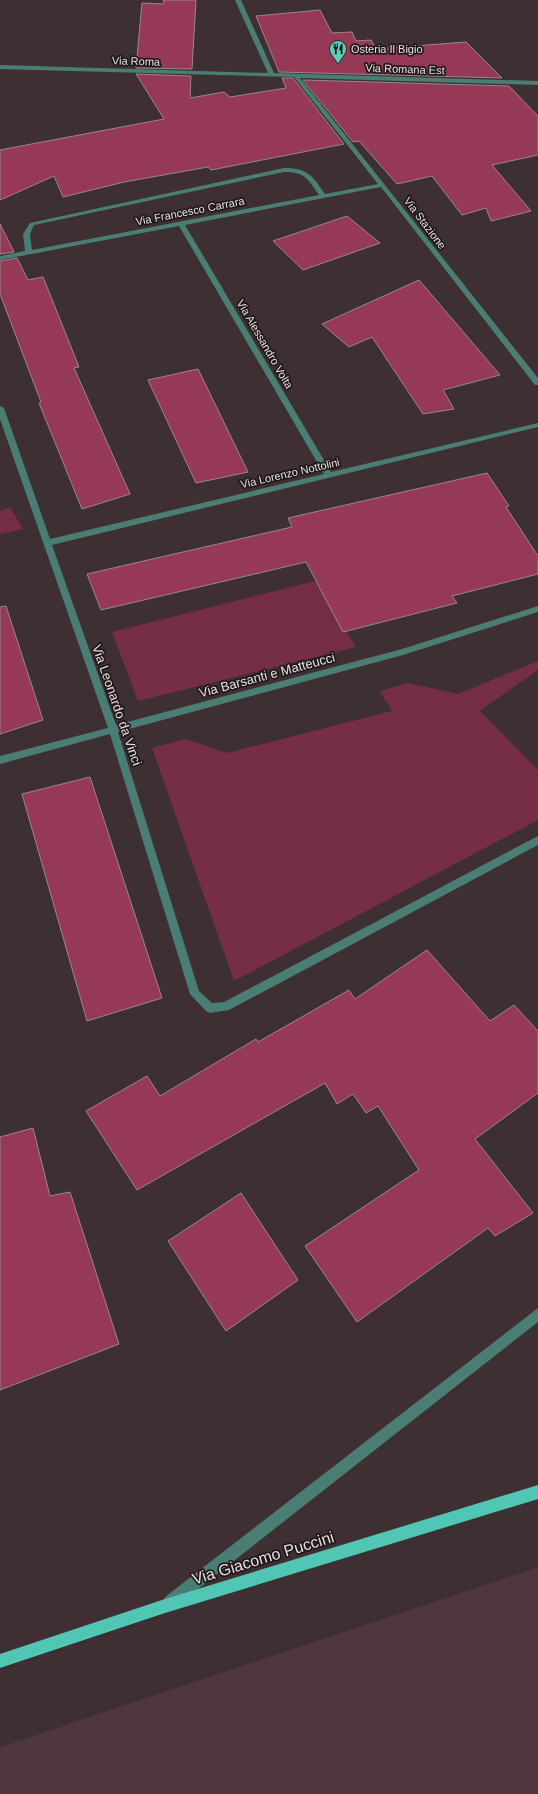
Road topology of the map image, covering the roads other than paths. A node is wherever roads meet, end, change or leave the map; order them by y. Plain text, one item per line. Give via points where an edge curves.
1 (238, 0) edge
2 (0, 67) edge
3 (272, 75) junction
4 (296, 76) junction
5 (538, 83) edge
6 (383, 185) junction
7 (323, 196) junction
8 (181, 223) junction
9 (29, 252) junction
10 (0, 258) edge
11 (538, 383) edge
12 (0, 408) edge
13 (538, 425) edge
14 (329, 475) junction
15 (47, 543) junction
16 (538, 610) edge
17 (113, 730) junction
18 (0, 760) edge
19 (538, 840) edge
20 (538, 1314) edge
21 (538, 1492) edge
22 (165, 1606) junction
23 (0, 1661) edge

1 - 3 street
2 - 3 street, Via Roma
3 - 4 street, Via Romana Est
4 - 5 street, Via Romana Est
4 - 6 street, Via Stazione
6 - 7 street, Via Francesco Carrara
6 - 11 street, Via Stazione
7 - 8 street, Via Francesco Carrara
7 - 9 street via 306,173 296,169 284,170 32,224 27,229 25,237
8 - 9 street, Via Francesco Carrara
8 - 14 street, Via Alessandro Volta
9 - 10 street, Via Francesco Carrara
12 - 15 street, Via Leonardo da Vinci
13 - 14 street, Via Lorenzo Nottolini
14 - 15 street, Via Lorenzo Nottolini
15 - 17 street, Via Leonardo da Vinci
16 - 17 street, Via Barsanti e Matteucci via 403,652
17 - 18 street, Via Barsanti e Matteucci
17 - 19 street, Via Leonardo da Vinci via 195,994 210,1008 225,1007
20 - 22 street
21 - 22 main road, Via Giacomo Puccini
22 - 23 main road, Via Giacomo Puccini

